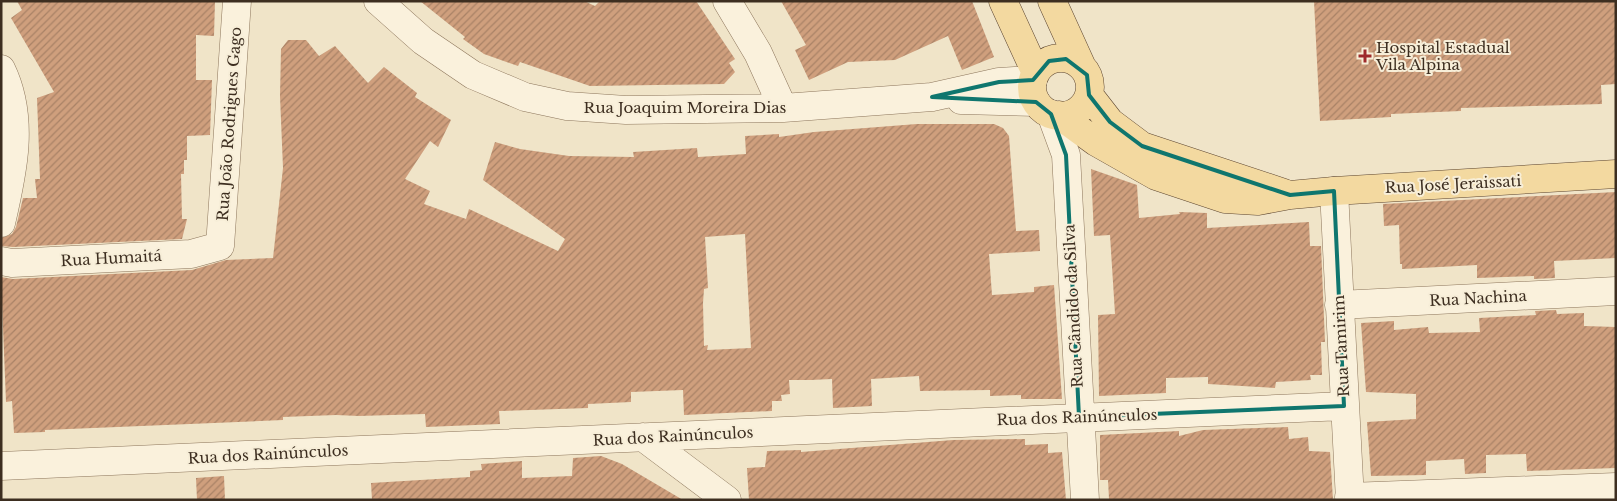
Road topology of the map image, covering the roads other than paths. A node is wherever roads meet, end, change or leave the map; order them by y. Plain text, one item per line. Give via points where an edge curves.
1 (237, 1) edge
2 (378, 1) edge
3 (727, 1) edge
4 (1003, 1) edge
5 (1052, 1) edge
6 (1082, 67) junction
7 (1, 69) edge
8 (1089, 95) junction
9 (1043, 97) junction
10 (783, 108) junction
11 (1616, 174) edge
12 (1334, 191) junction
13 (1290, 195) junction
14 (1, 223) edge
15 (220, 246) joint
16 (1, 260) edge
17 (1616, 291) edge
18 (1340, 305) junction
19 (1344, 406) junction
20 (1079, 417) junction
21 (643, 437) junction
22 (1, 466) edge
23 (1616, 487) edge
24 (1350, 498) edge
25 (727, 500) edge
26 (1084, 500) edge

1 - 15 street, Rua João Rodrigues Gago
2 - 10 street, Rua Joaquim Moreira Dias via 423,41 473,75 525,97 567,106 626,110
3 - 10 street via 758,53
4 - 9 main road
5 - 6 main road
6 - 8 main road via 1087,75
6 - 9 main road via 1057,58 1049,61
7 - 14 street via 13,106 16,138
8 - 9 main road via 1078,110
8 - 13 main road via 1110,122 1142,146
9 - 10 street, Rua Joaquim Moreira Dias via 999,82 932,97
9 - 13 main road, Rua José Jeraissati via 1096,142 1156,176 1225,199 1258,201
9 - 20 street, Rua Cândido da Silva via 1066,155
11 - 12 main road, Rua José Jeraissati
12 - 13 main road, Rua José Jeraissati
12 - 18 street, Rua Tamirim
15 - 16 street, Rua Humaitá via 191,254
17 - 18 street, Rua Nachina
18 - 19 street, Rua Tamirim
19 - 20 street, Rua dos Rainúnculos
19 - 24 street, Rua Tamirim
20 - 21 street, Rua dos Rainúnculos
20 - 26 street, Rua Cândido da Silva
21 - 22 street, Rua dos Rainúnculos
21 - 25 street
23 - 24 street

